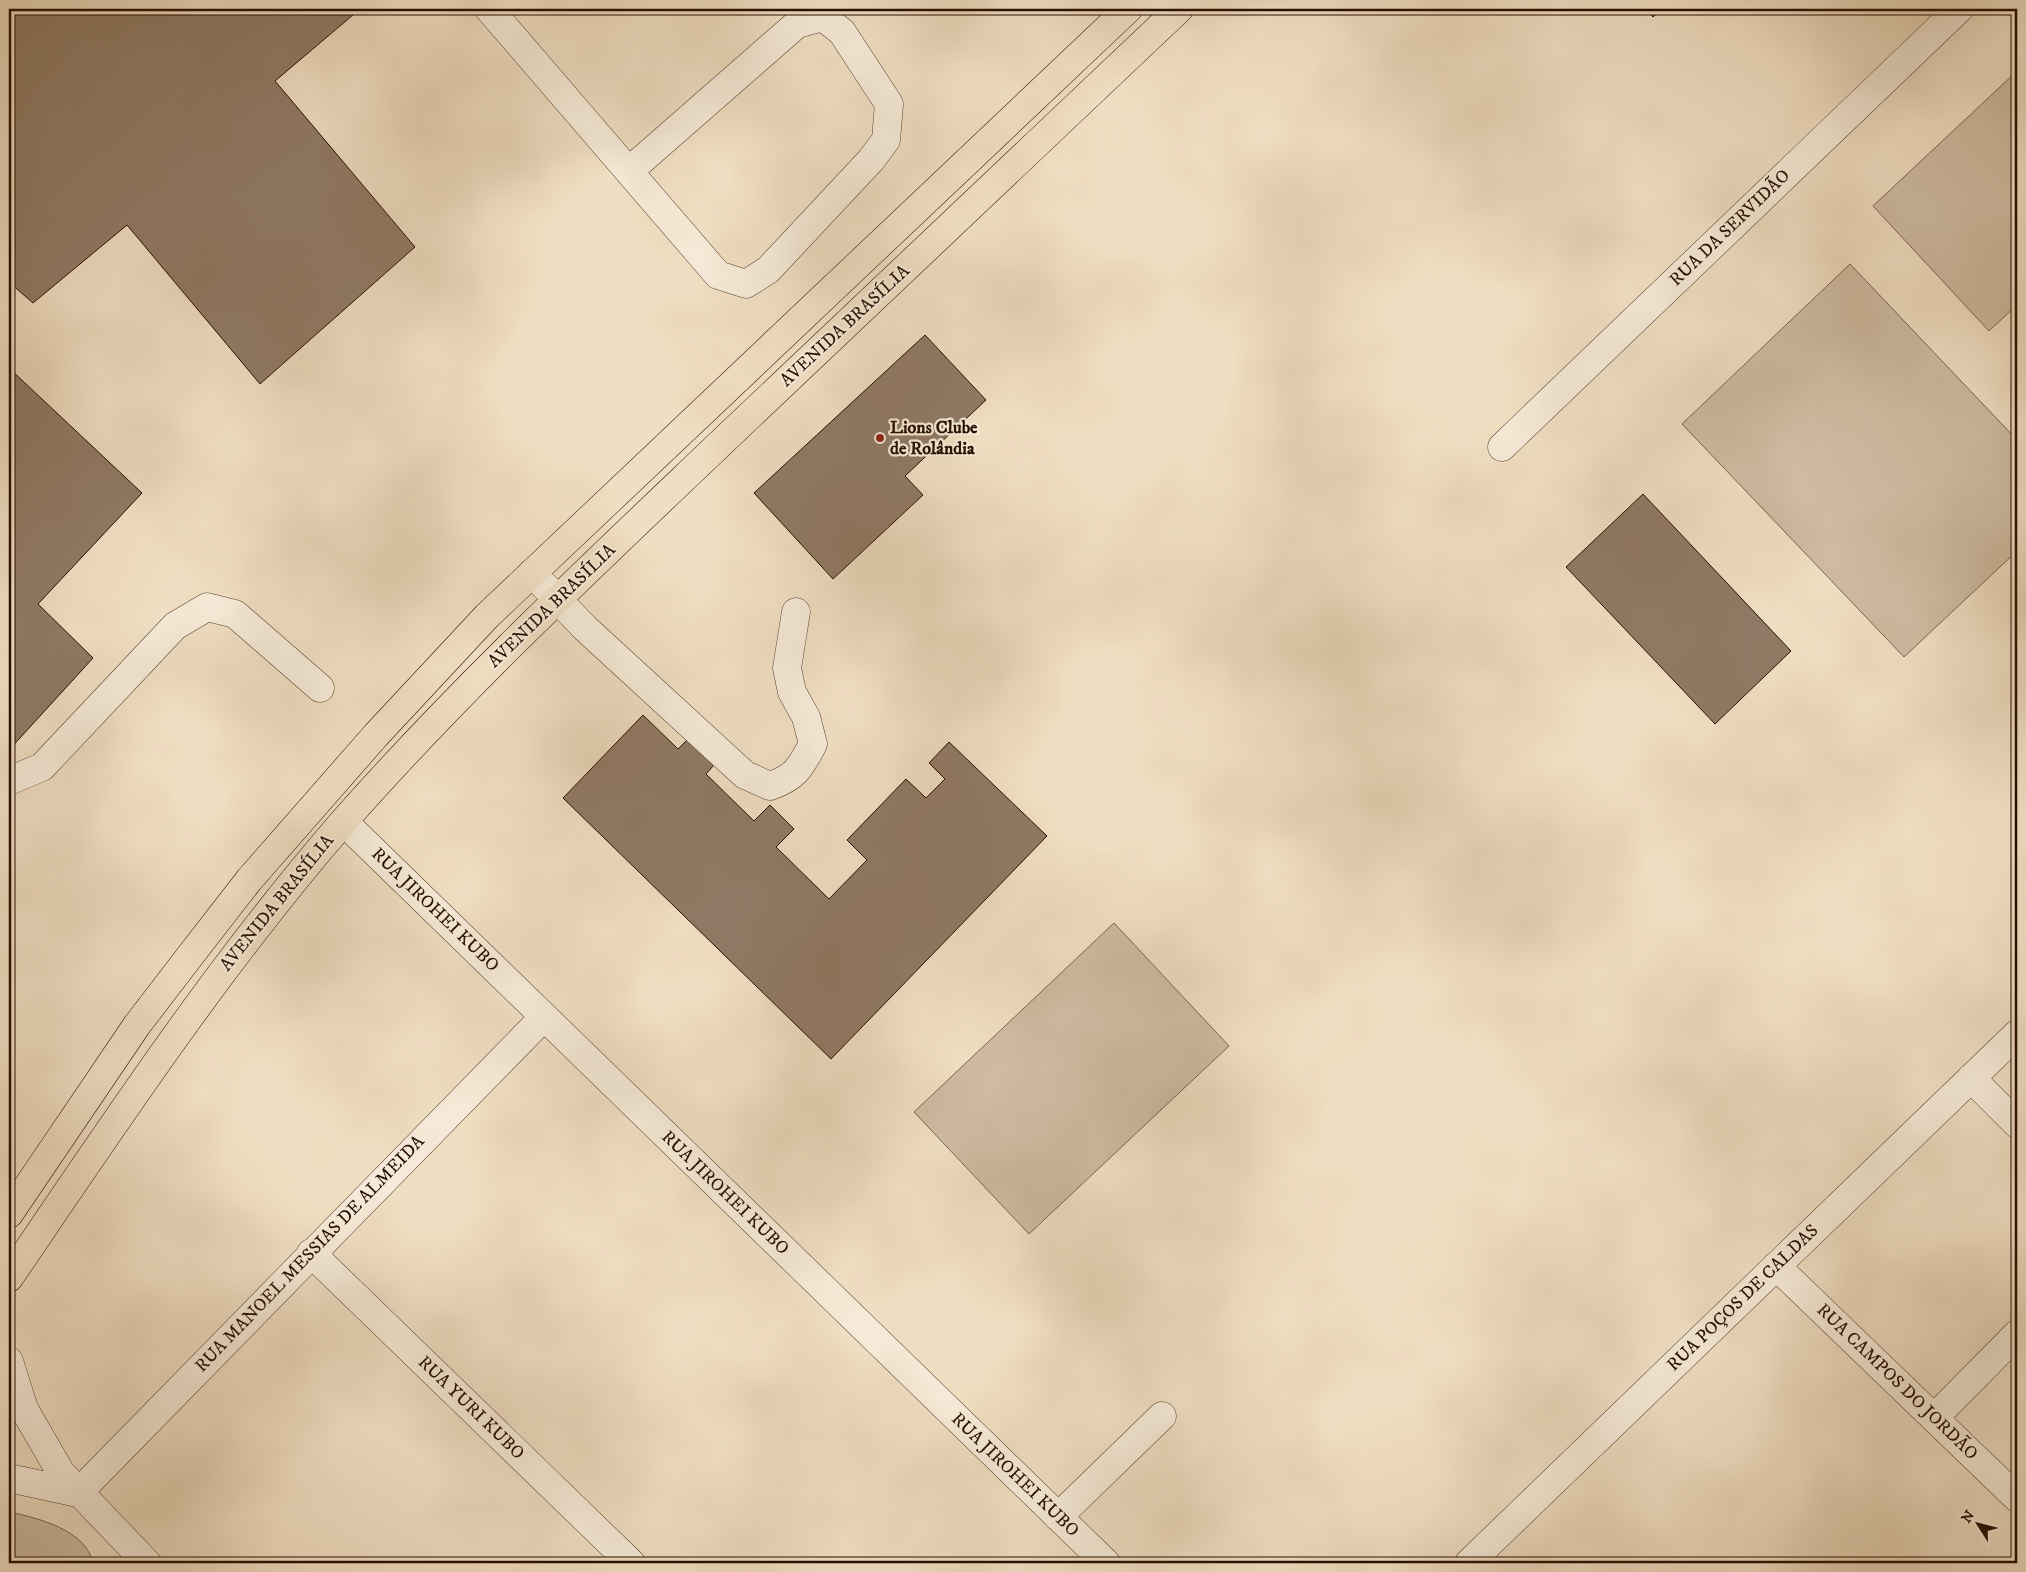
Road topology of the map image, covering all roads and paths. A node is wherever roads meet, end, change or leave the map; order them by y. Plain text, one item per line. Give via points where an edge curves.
1 (489, 9) edge
2 (1128, 9) edge
3 (1180, 9) edge
4 (1958, 9) edge
5 (629, 171) junction
6 (1502, 447) dead end
7 (659, 452) junction
8 (684, 478) junction
9 (532, 573) junction
10 (558, 599) junction
11 (796, 612) dead end
12 (487, 616) junction
13 (513, 643) junction
14 (320, 688) dead end
15 (9, 781) edge
16 (344, 822) junction
17 (544, 1017) junction
18 (137, 1025) junction
19 (2017, 1034) edge
20 (167, 1046) junction
21 (1971, 1078) junction
22 (2017, 1124) edge
23 (9, 1214) edge
24 (311, 1253) junction
25 (1776, 1266) junction
26 (9, 1278) edge
27 (2017, 1334) edge
28 (9, 1361) edge
29 (1162, 1416) dead end
30 (1934, 1418) junction
31 (9, 1478) edge
32 (78, 1493) junction
33 (2017, 1498) edge
34 (1058, 1517) junction
35 (147, 1563) edge
36 (631, 1563) edge
37 (1106, 1563) edge
38 (1469, 1563) edge

1 - 5 street
2 - 7 main road, AVENIDA BRASÍLIA
3 - 8 main road, AVENIDA BRASÍLIA
4 - 6 street, RUA DA SERVIDÃO
5 - 5 street via 718,275 746,284 768,270 871,160 886,140 889,104 842,32 824,17 797,24
7 - 8 main road
7 - 9 main road, AVENIDA BRASÍLIA
8 - 10 main road, AVENIDA BRASÍLIA
9 - 10 street
9 - 12 main road, AVENIDA BRASÍLIA
10 - 11 street via 585,628 745,775 770,786 789,780 803,763 812,744 806,717 792,692 788,668
10 - 13 main road, AVENIDA BRASÍLIA
12 - 13 main road
12 - 18 main road, AVENIDA BRASÍLIA via 298,822
13 - 16 main road, AVENIDA BRASÍLIA via 427,730
14 - 15 street via 235,614 206,607 174,626 42,767
16 - 17 street, RUA JIROHEI KUBO
16 - 20 main road, AVENIDA BRASÍLIA via 278,899
17 - 24 street, RUA MANOEL MESSIAS DE ALMEIDA
17 - 34 street, RUA JIROHEI KUBO
18 - 20 main road
18 - 23 main road, AVENIDA BRASÍLIA
19 - 21 street, RUA POÇOS DE CALDAS
20 - 26 main road, AVENIDA BRASÍLIA
21 - 22 street
21 - 25 street, RUA POÇOS DE CALDAS
24 - 32 street, RUA MANOEL MESSIAS DE ALMEIDA
24 - 36 street, RUA YURI KUBO
25 - 30 street, RUA CAMPOS DO JORDÃO
25 - 38 street, RUA POÇOS DE CALDAS
27 - 30 street
28 - 32 street via 24,1409 48,1452
29 - 34 street
30 - 33 street, RUA CAMPOS DO JORDÃO
31 - 32 street
32 - 35 street
34 - 37 street, RUA JIROHEI KUBO

